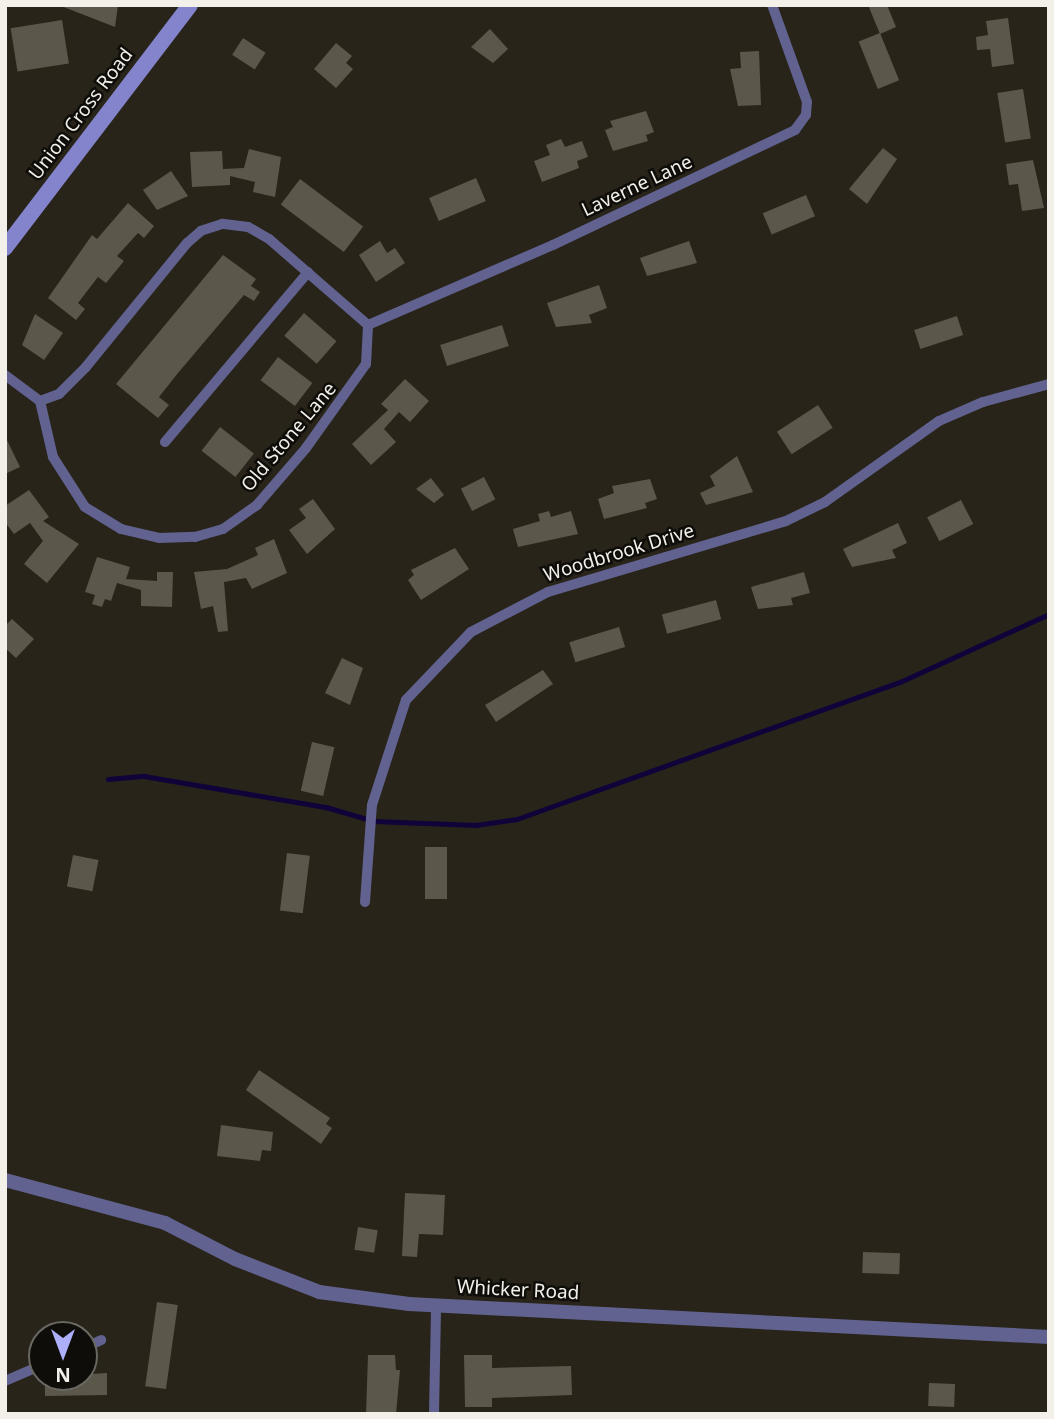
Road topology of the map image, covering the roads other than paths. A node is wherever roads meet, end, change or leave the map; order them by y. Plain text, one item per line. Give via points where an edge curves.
1 (190, 5) edge
2 (772, 5) edge
3 (5, 248) edge
4 (308, 272) junction
5 (368, 325) junction
6 (5, 375) edge
7 (1049, 384) edge
8 (40, 401) junction
9 (165, 442) dead end
10 (365, 902) dead end
11 (5, 1180) edge
12 (436, 1305) junction
13 (1049, 1338) edge
14 (102, 1340) dead end
15 (98, 1342) edge
16 (28, 1371) edge
17 (5, 1381) edge
18 (434, 1414) edge

1 - 3 main road, Union Cross Road
2 - 5 street, Laverne Lane via 807,102 806,115 795,130 553,245
4 - 5 street
4 - 8 street via 248,227 222,224 201,231 86,367 59,394
4 - 9 street
5 - 8 street, Old Stone Lane via 366,364 306,448 257,505 223,529 195,537 159,538 121,529 85,507 53,457
6 - 8 street
7 - 10 street, Woodbrook Drive via 983,401 939,421 825,502 786,521 548,592 471,632 406,700 372,805
11 - 12 street, Whicker Road via 165,1223 235,1259 319,1292
12 - 13 street, Whicker Road
12 - 18 street
14 - 15 street
16 - 17 street

